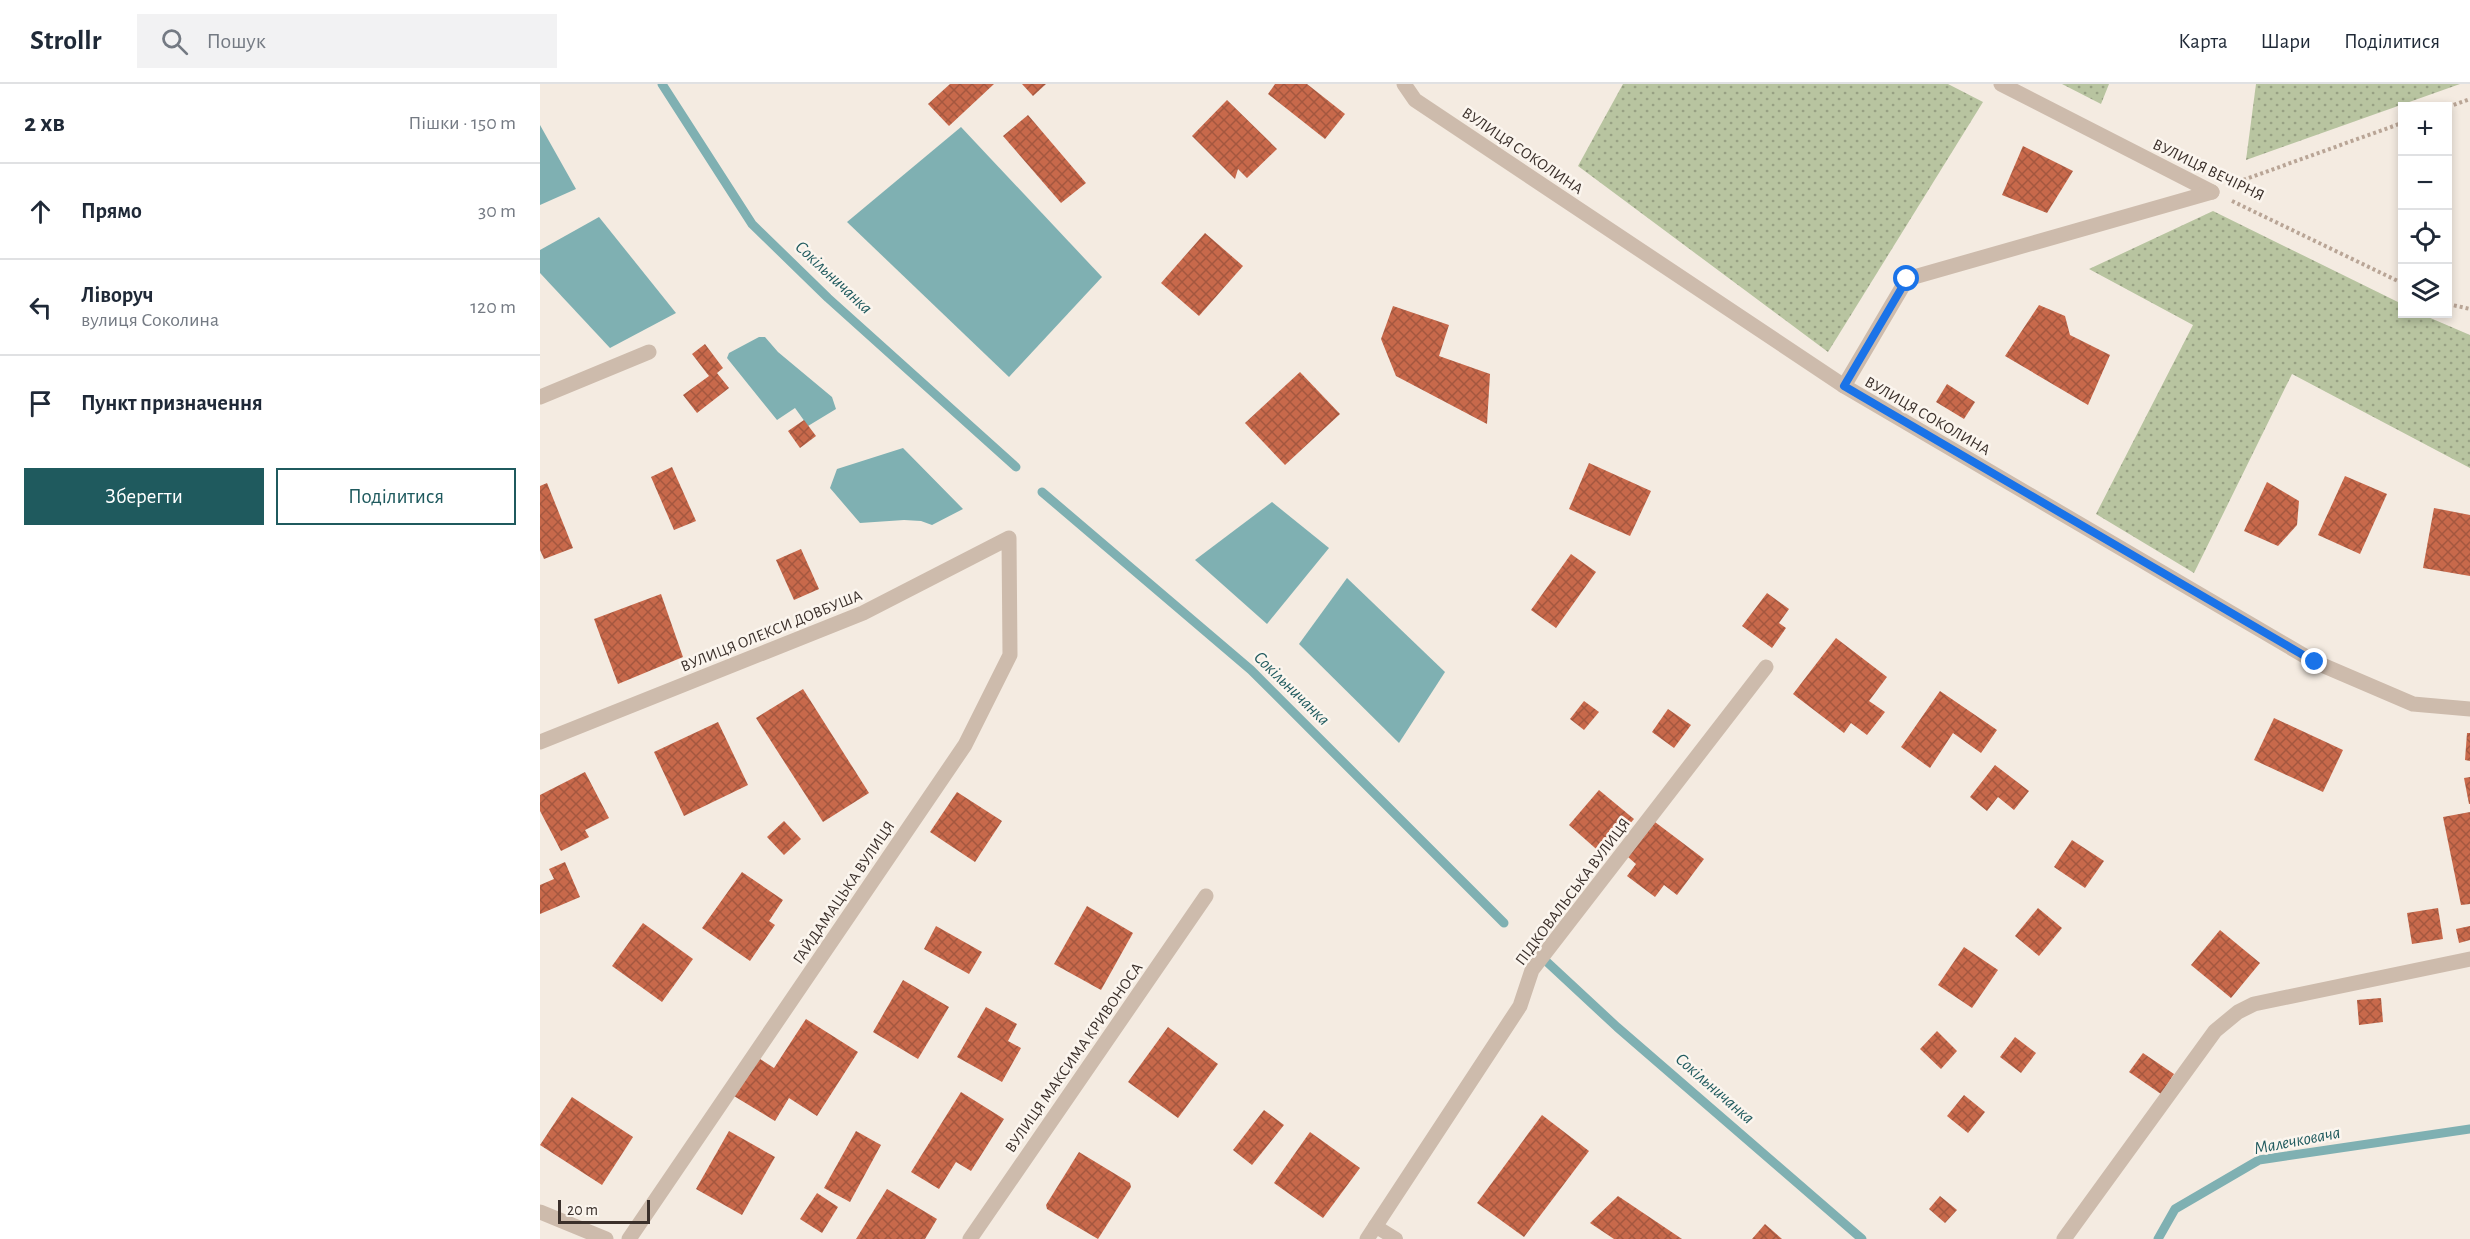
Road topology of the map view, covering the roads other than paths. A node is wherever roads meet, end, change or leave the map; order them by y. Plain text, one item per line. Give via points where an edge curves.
1 (1404, 84) edge
2 (2001, 84) edge
3 (649, 352) dead end
4 (1844, 386) junction
5 (540, 397) edge
6 (1009, 538) joint
7 (1766, 667) dead end
8 (2470, 710) edge
9 (540, 742) edge
10 (1206, 896) dead end
11 (2470, 959) edge
12 (540, 1212) edge
13 (1375, 1226) junction
14 (606, 1239) edge
15 (629, 1239) edge
16 (970, 1239) edge
17 (1367, 1239) edge
18 (1396, 1239) edge
19 (2064, 1239) edge

1 - 4 street, ВУЛИЦЯ СОКОЛИНА via 1415,100
2 - 4 street, ВУЛИЦЯ ВЕЧІРНЯ via 2212,192 1907,279
3 - 5 street
4 - 8 street, ВУЛИЦЯ СОКОЛИНА via 2315,662 2413,704
6 - 9 street, ВУЛИЦЯ ОЛЕКСИ ДОВБУША via 863,613
6 - 15 street, ГАЙДАМАЦЬКА ВУЛИЦЯ via 1010,655 965,745
7 - 13 street, ПІДКОВАЛЬСЬКА ВУЛИЦЯ via 1532,970 1520,1006
10 - 16 street, ВУЛИЦЯ МАКСИМА КРИВОНОСА
11 - 19 street via 2254,1004 2238,1012 2215,1030
12 - 14 street
13 - 17 street, ПІДКОВАЛЬСЬКА ВУЛИЦЯ
13 - 18 lane

